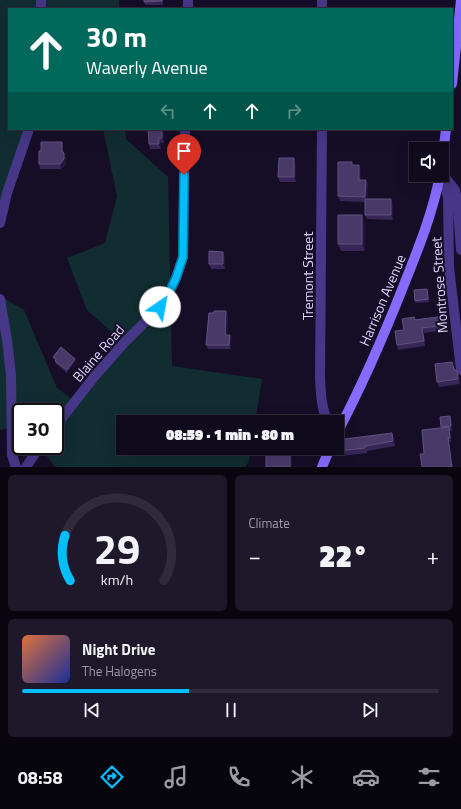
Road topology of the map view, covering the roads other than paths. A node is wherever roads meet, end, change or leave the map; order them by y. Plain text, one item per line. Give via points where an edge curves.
1 (461, 0) edge
2 (453, 75) edge
3 (29, 130) edge
4 (185, 130) edge
5 (322, 130) edge
6 (446, 130) edge
7 (444, 142) edge
8 (439, 182) edge
9 (443, 182) edge
10 (448, 182) edge
11 (0, 223) edge
12 (461, 250) edge
13 (0, 299) edge
14 (461, 370) edge
15 (64, 415) edge
16 (325, 415) edge
17 (344, 419) edge
18 (34, 455) edge
19 (327, 455) edge
20 (16, 467) edge
21 (26, 467) edge
22 (322, 467) edge

1 - 2 main road
3 - 11 street via 7,193
4 - 15 street, Blaine Road via 183,257 176,278 160,307 124,342
5 - 16 street, Tremont Street via 320,378
6 - 7 main road
8 - 17 main road, Harrison Avenue via 421,243 401,294
9 - 14 street, Montrose Street via 448,197 449,267
10 - 12 street, Montrose Street via 455,190
13 - 20 street via 11,375 12,455
18 - 21 street
19 - 22 main road

